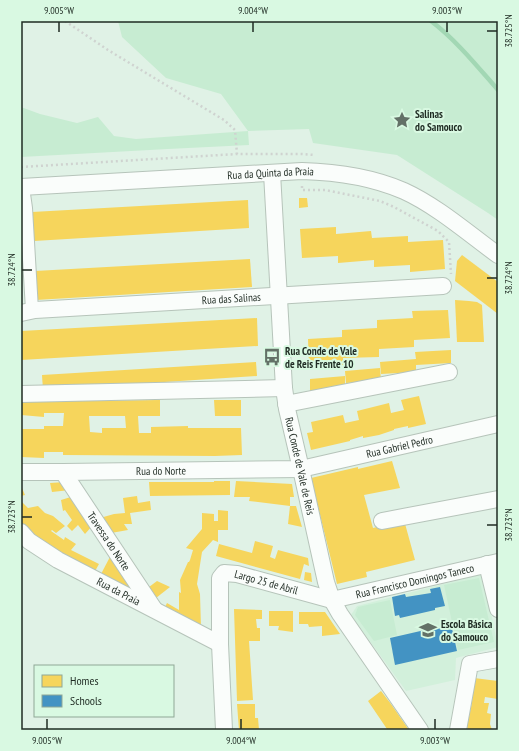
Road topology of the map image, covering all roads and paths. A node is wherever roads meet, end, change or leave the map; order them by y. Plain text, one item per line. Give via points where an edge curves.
1 (65, 21) edge
2 (236, 154) dead end
3 (302, 154) dead end
4 (302, 171) junction
5 (272, 173) junction
6 (22, 187) edge
7 (498, 255) edge
8 (443, 286) joint
9 (279, 296) junction
10 (27, 312) edge
11 (449, 372) dead end
12 (284, 388) junction
13 (21, 394) edge
14 (286, 404) junction
15 (498, 424) edge
16 (301, 468) junction
17 (21, 472) edge
18 (63, 472) junction
19 (498, 499) edge
20 (382, 521) dead end
21 (21, 532) edge
22 (493, 563) edge
23 (332, 600) junction
24 (498, 609) edge
25 (155, 610) junction
26 (220, 644) junction
27 (498, 660) edge
28 (224, 730) edge
29 (420, 730) edge
30 (458, 730) edge

1 - 2 path via 224,120 235,130
3 - 4 path
4 - 5 street, Rua da Quinta da Praia
4 - 7 street, Rua da Quinta da Praia via 352,175 404,191 438,211
4 - 8 path via 302,190 325,190 380,201 438,231 449,242 451,286
5 - 6 street, Rua da Quinta da Praia
5 - 9 street, Rua Conde de Vale de Reis
6 - 10 street via 26,208
8 - 9 street, Rua das Salinas
9 - 10 street, Rua das Salinas
9 - 12 street, Rua Conde de Vale de Reis
11 - 14 street
12 - 13 street
12 - 14 street, Rua Conde de Vale de Reis
14 - 16 street, Rua Conde de Vale de Reis
15 - 16 street, Rua Gabriel Pedro
16 - 18 street, Rua do Norte
16 - 23 street, Rua Conde de Vale de Reis
17 - 18 street, Rua do Norte
18 - 25 street, Travessa do Norte
19 - 20 street
21 - 25 street, Rua da Praia via 29,541 58,560
22 - 23 street, Rua Francisco Domingos Taneco
22 - 24 street
23 - 26 street, Largo 25 de Abril via 237,574 224,573 220,578
23 - 29 street, Rua Conde de Vale de Reis
25 - 26 street, Rua da Praia
26 - 28 street
27 - 30 street via 470,664

